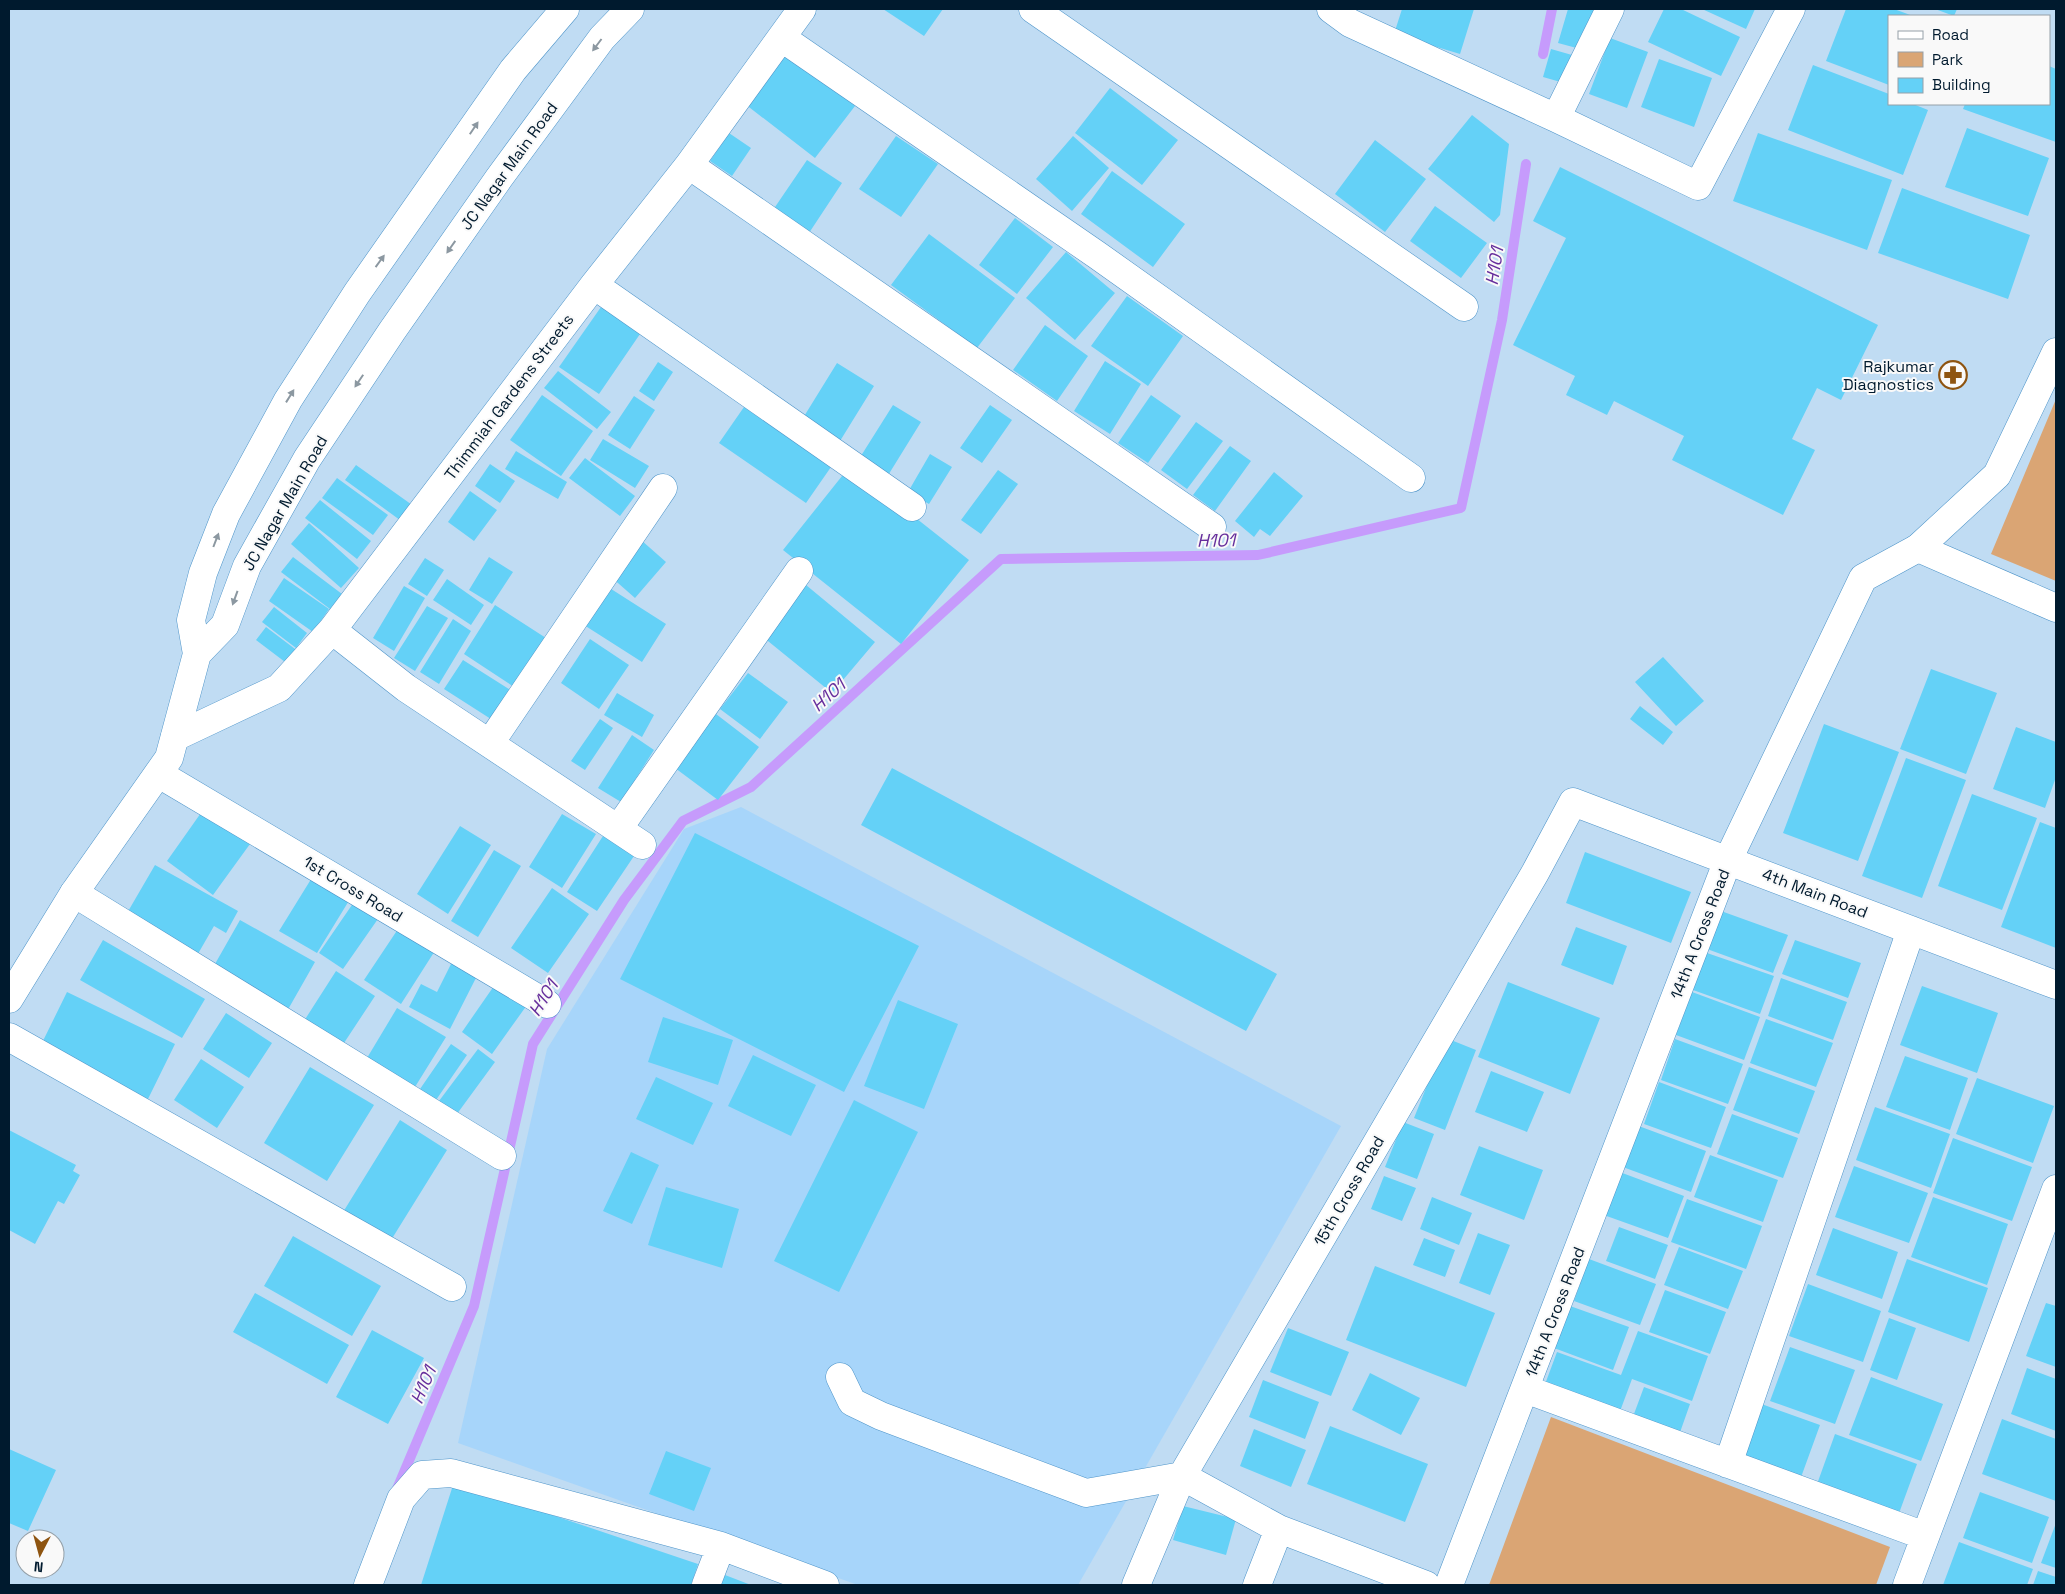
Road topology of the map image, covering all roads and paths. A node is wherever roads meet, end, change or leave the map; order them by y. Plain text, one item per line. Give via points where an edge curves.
1 (565, 9) edge
2 (630, 9) edge
3 (802, 9) edge
4 (1033, 9) edge
5 (1610, 9) edge
6 (1791, 9) edge
7 (1346, 14) edge
8 (782, 38) junction
9 (1556, 118) junction
10 (689, 165) junction
11 (594, 285) junction
12 (1464, 307) dead end
13 (2056, 352) edge
14 (1411, 478) dead end
15 (663, 488) dead end
16 (912, 507) dead end
17 (1212, 527) dead end
18 (1918, 548) junction
19 (799, 571) dead end
20 (2056, 608) edge
21 (332, 630) junction
22 (197, 654) junction
23 (174, 737) junction
24 (490, 744) junction
25 (159, 774) junction
26 (1573, 802) joint
27 (618, 829) junction
28 (642, 845) dead end
29 (1728, 860) junction
30 (74, 893) junction
31 (1911, 930) junction
32 (2056, 985) edge
33 (9, 999) edge
34 (547, 1004) dead end
35 (9, 1037) edge
36 (502, 1156) dead end
37 (2056, 1189) edge
38 (452, 1287) dead end
39 (840, 1377) dead end
40 (1526, 1389) junction
41 (1728, 1464) junction
42 (1182, 1476) junction
43 (1279, 1529) junction
44 (1925, 1536) junction
45 (721, 1546) junction
46 (368, 1585) edge
47 (706, 1585) edge
48 (824, 1585) edge
49 (1136, 1585) edge
50 (1257, 1585) edge
51 (1426, 1585) edge
52 (1449, 1585) edge
53 (1907, 1585) edge

22 -> 1 street via 191,620 203,573 226,514 288,400 357,293 513,70
2 -> 22 street, JC Nagar Main Road via 602,38 499,178 371,363 307,459 251,558 225,625
3 - 8 street, Thimmiah Gardens Streets
4 - 12 street
5 - 9 street
6 - 9 street via 1698,186
7 - 9 street
8 - 10 street, Thimmiah Gardens Streets
8 - 14 street via 1097,255
10 - 11 street, Thimmiah Gardens Streets
10 - 17 street
11 - 16 street
11 - 21 street, Thimmiah Gardens Streets
13 - 18 street, 14th A Cross Road via 1997,475
15 - 24 street
18 - 20 street
18 - 29 street, 14th A Cross Road via 1864,578
19 - 27 street
21 - 23 street, Thimmiah Gardens Streets via 279,688
21 - 24 street via 406,688
22 - 23 street
23 - 25 street via 169,758
24 - 27 street
25 - 30 street
25 - 34 street, 1st Cross Road
26 - 29 street, 4th Main Road
26 - 42 street, 15th Cross Road via 1535,873
27 - 28 street
29 - 31 street, 4th Main Road
29 - 40 street, 14th A Cross Road
30 - 33 street
30 - 36 street
31 - 32 street, 4th Main Road
31 - 41 street
35 - 38 street
37 - 44 street
39 - 42 street via 852,1402 881,1416 1086,1493
40 - 41 street
40 - 52 street, 14th A Cross Road
41 - 44 street
42 - 43 street
42 - 49 street, 15th Cross Road
43 - 50 street
43 - 51 street
44 - 53 street
45 - 46 street via 451,1473 422,1475 401,1499
45 - 47 street
45 - 48 street

